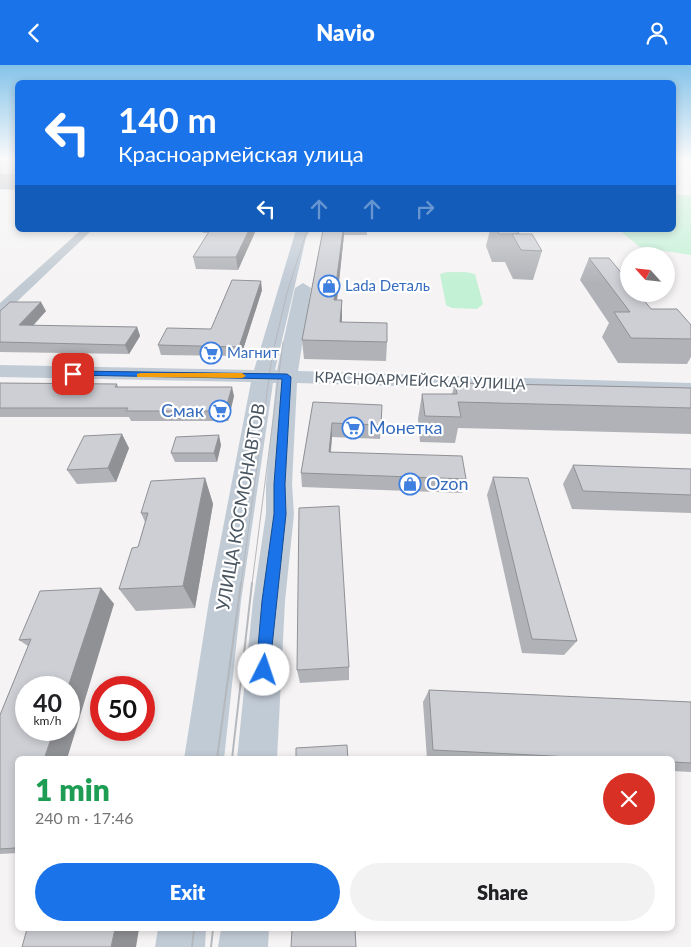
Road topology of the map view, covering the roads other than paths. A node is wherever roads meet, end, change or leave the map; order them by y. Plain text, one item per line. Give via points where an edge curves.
1 (85, 232) edge
2 (302, 232) edge
3 (316, 232) edge
4 (0, 310) edge
5 (0, 371) edge
6 (275, 376) junction
7 (691, 389) edge
8 (204, 756) edge
9 (257, 756) edge
10 (182, 931) edge
11 (245, 931) edge
12 (180, 947) edge
13 (243, 947) edge

1 - 4 street
2 - 6 main road, УЛИЦА КОСМОНАВТОВ
3 - 6 main road, УЛИЦА КОСМОНАВТОВ
5 - 6 main road, КРАСНОАРМЕЙСКАЯ УЛИЦА
6 - 7 main road, КРАСНОАРМЕЙСКАЯ УЛИЦА
6 - 8 main road, УЛИЦА КОСМОНАВТОВ via 225,601
6 - 9 main road, УЛИЦА КОСМОНАВТОВ via 280,514 269,601
10 - 12 main road
11 - 13 main road

